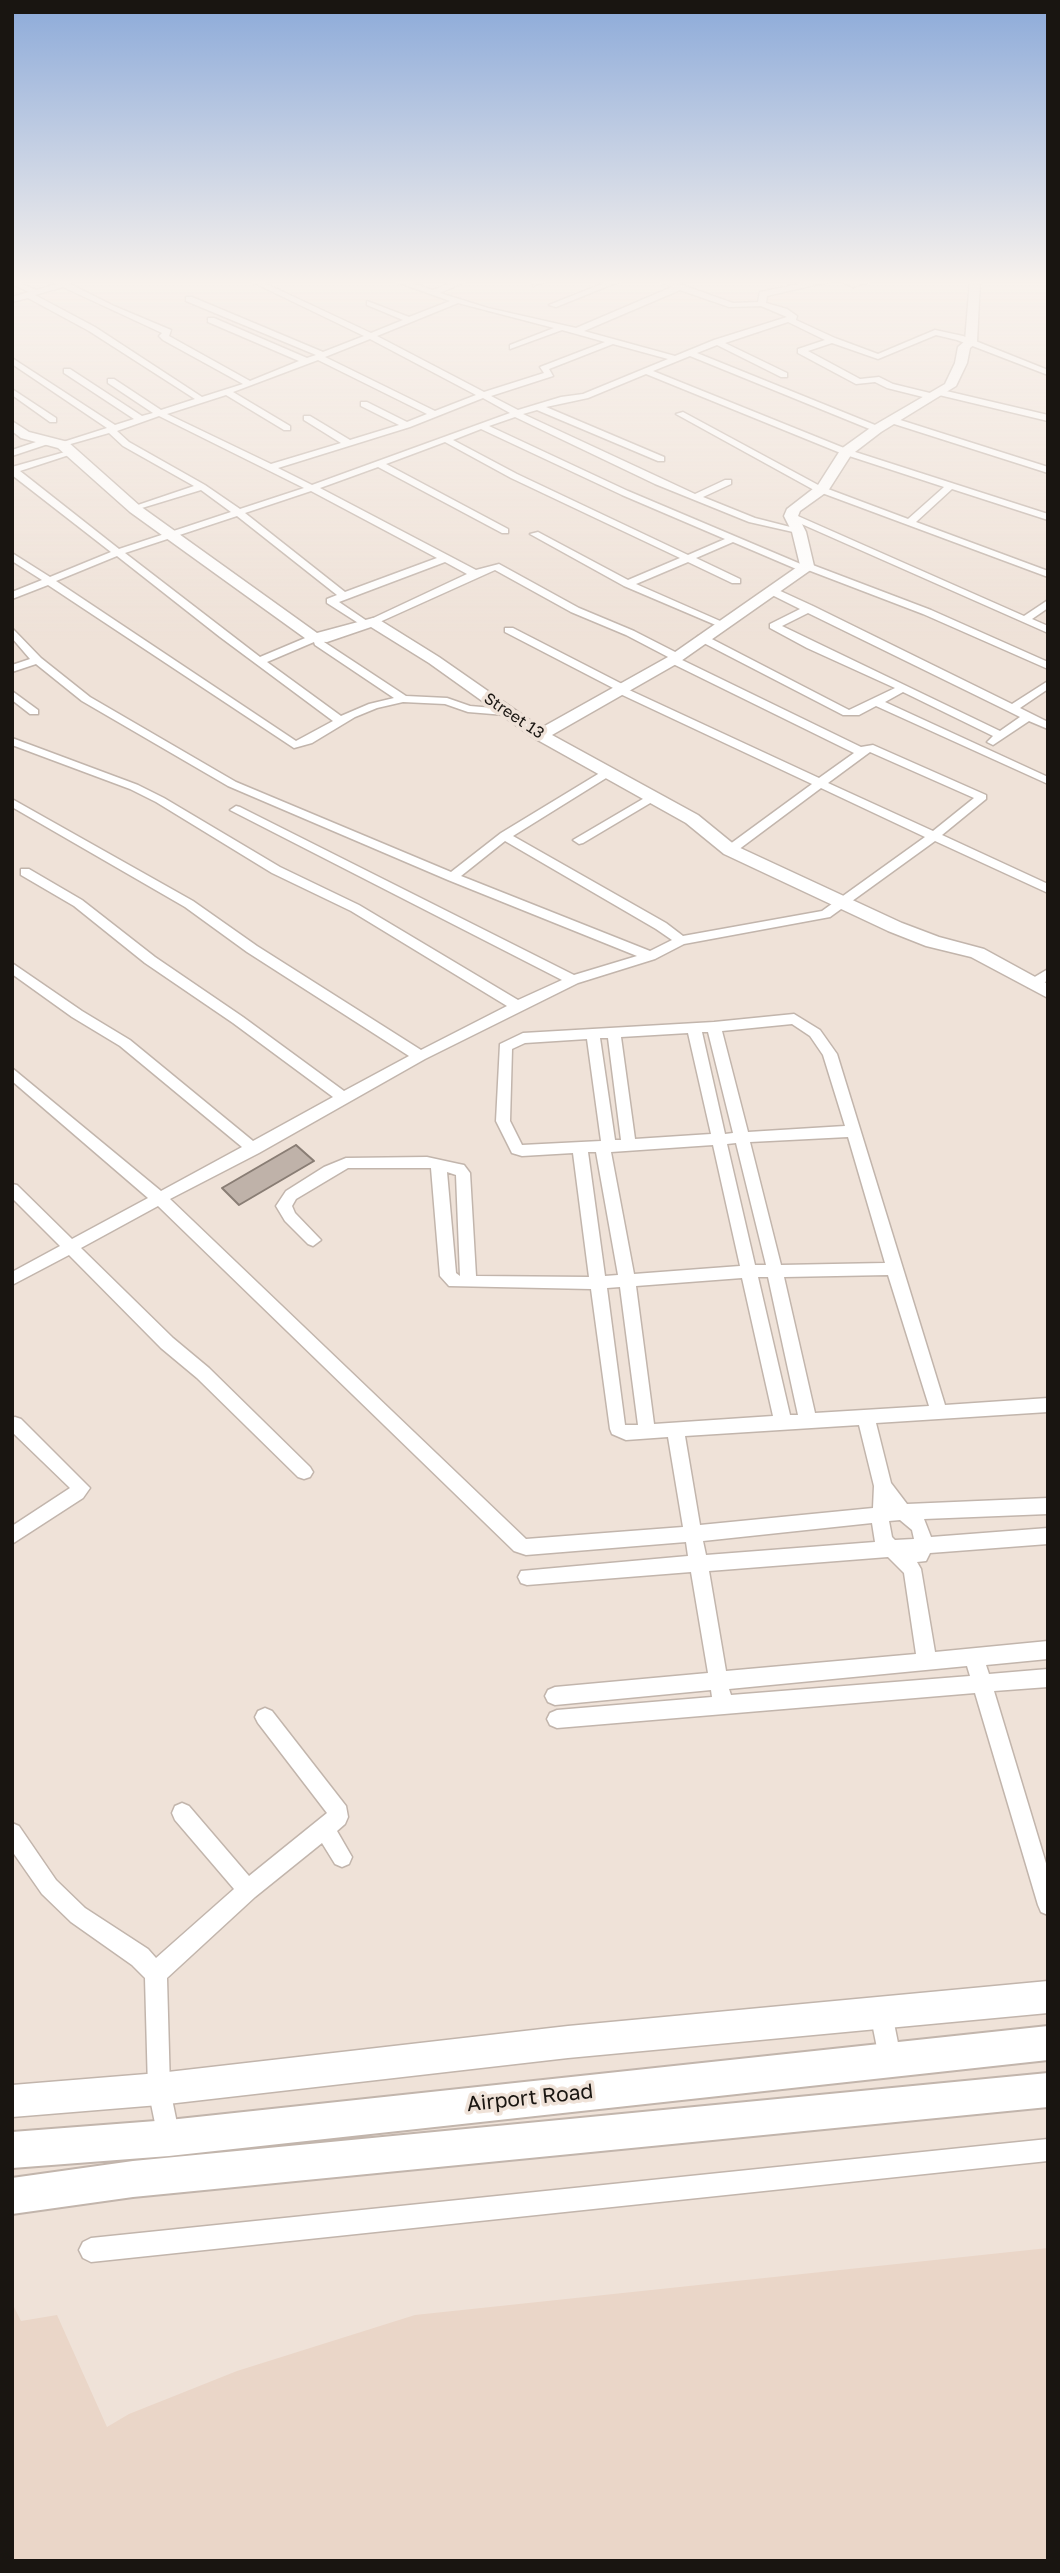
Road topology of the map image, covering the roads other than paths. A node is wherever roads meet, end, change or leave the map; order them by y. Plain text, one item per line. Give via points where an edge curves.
1 (25, 400) edge
2 (71, 400) edge
3 (111, 400) edge
4 (140, 400) edge
5 (240, 400) edge
6 (407, 400) edge
7 (472, 400) edge
8 (493, 400) edge
9 (568, 400) edge
10 (718, 400) edge
11 (806, 400) edge
12 (929, 400) edge
13 (961, 400) edge
14 (203, 401) edge
15 (364, 404) dead end
16 (538, 407) junction
17 (517, 413) junction
18 (161, 414) junction
19 (680, 414) dead end
20 (436, 415) junction
21 (307, 418) dead end
22 (1048, 418) edge
23 (53, 420) dead end
24 (142, 420) junction
25 (894, 421) junction
26 (12, 425) edge
27 (407, 425) junction
28 (482, 426) junction
29 (287, 428) dead end
30 (114, 429) junction
31 (877, 429) junction
32 (447, 440) junction
33 (350, 444) junction
34 (60, 446) junction
35 (846, 452) junction
36 (12, 453) edge
37 (661, 459) dead end
38 (379, 464) junction
39 (272, 467) junction
40 (13, 470) edge
41 (1048, 470) edge
42 (728, 482) dead end
43 (202, 486) junction
44 (950, 486) junction
45 (312, 488) junction
46 (823, 488) junction
47 (695, 497) junction
48 (135, 509) junction
49 (239, 512) junction
50 (791, 516) junction
51 (1048, 517) edge
52 (910, 522) junction
53 (505, 531) dead end
54 (799, 532) junction
55 (535, 534) dead end
56 (170, 536) junction
57 (735, 538) junction
58 (119, 552) junction
59 (12, 556) edge
60 (443, 559) junction
61 (690, 559) junction
62 (806, 568) junction
63 (1048, 574) edge
64 (475, 575) junction
65 (736, 581) dead end
66 (49, 582) junction
67 (628, 584) junction
68 (772, 591) junction
69 (12, 596) edge
70 (344, 596) junction
71 (1048, 603) edge
72 (809, 608) junction
73 (1026, 620) junction
74 (368, 623) junction
75 (722, 624) junction
76 (509, 630) dead end
77 (1048, 630) edge
78 (12, 631) edge
79 (317, 638) junction
80 (702, 638) junction
81 (675, 659) junction
82 (37, 660) junction
83 (259, 662) junction
84 (1048, 666) edge
85 (12, 669) edge
86 (1048, 684) edge
87 (621, 689) junction
88 (901, 689) junction
89 (12, 694) edge
90 (403, 699) junction
91 (876, 702) junction
92 (1012, 709) junction
93 (34, 712) dead end
94 (505, 712) junction
95 (1028, 716) junction
96 (340, 721) junction
97 (1048, 726) edge
98 (540, 735) junction
99 (1001, 736) junction
100 (12, 741) edge
101 (981, 750) junction
102 (862, 752) junction
103 (607, 773) junction
104 (1048, 781) edge
105 (820, 783) junction
106 (653, 797) junction
107 (12, 802) edge
108 (236, 810) dead end
109 (505, 836) junction
110 (934, 836) junction
111 (579, 840) dead end
112 (730, 850) junction
113 (24, 872) dead end
114 (452, 877) junction
115 (1048, 889) edge
116 (843, 902) junction
117 (681, 941) junction
118 (650, 956) junction
119 (12, 967) edge
120 (1048, 973) edge
121 (573, 980) junction
122 (1041, 988) edge
123 (517, 1006) junction
124 (714, 1027) junction
125 (694, 1028) junction
126 (614, 1034) junction
127 (593, 1035) junction
128 (421, 1056) junction
129 (12, 1073) edge
130 (344, 1098) junction
131 (854, 1131) junction
132 (742, 1139) junction
133 (720, 1140) junction
134 (629, 1146) junction
135 (606, 1148) junction
136 (254, 1149) junction
137 (580, 1149) junction
138 (436, 1164) junction
139 (12, 1189) edge
140 (160, 1199) junction
141 (313, 1240) dead end
142 (72, 1247) junction
143 (894, 1269) junction
144 (750, 1271) junction
145 (775, 1271) junction
146 (12, 1279) edge
147 (627, 1281) junction
148 (468, 1282) junction
149 (597, 1283) junction
150 (1048, 1405) edge
151 (939, 1412) junction
152 (866, 1418) junction
153 (808, 1421) junction
154 (783, 1423) junction
155 (15, 1424) dead end
156 (675, 1430) junction
157 (647, 1432) junction
158 (304, 1472) dead end
159 (883, 1486) junction
160 (1048, 1506) edge
161 (903, 1512) junction
162 (880, 1516) junction
163 (692, 1534) junction
164 (12, 1536) edge
165 (1048, 1536) edge
166 (925, 1546) junction
167 (895, 1549) junction
168 (697, 1564) junction
169 (912, 1569) junction
170 (527, 1577) dead end
171 (1048, 1650) edge
172 (974, 1657) junction
173 (927, 1662) junction
174 (1048, 1678) edge
175 (718, 1681) junction
176 (982, 1684) junction
177 (555, 1696) dead end
178 (723, 1706) junction
179 (265, 1717) dead end
180 (557, 1720) dead end
181 (182, 1813) dead end
182 (324, 1828) junction
183 (12, 1833) edge
184 (342, 1857) dead end
185 (248, 1890) junction
186 (1048, 1905) edge
187 (156, 1973) junction
188 (1048, 1997) edge
189 (881, 2012) junction
190 (1048, 2043) edge
191 (890, 2058) junction
192 (159, 2089) junction
193 (1048, 2090) edge
194 (12, 2101) edge
195 (169, 2138) junction
196 (12, 2150) edge
197 (1048, 2150) edge
198 (12, 2196) edge
199 (91, 2250) dead end

1 - 23 street
2 - 30 street
3 - 24 street
4 - 18 street
5 - 29 street
6 - 20 street
7 - 20 street
8 - 17 street
9 - 16 street
10 - 35 street
11 - 31 street
12 - 25 street
13 - 22 street
14 - 18 street
15 - 27 street
16 - 17 street
16 - 37 street
17 - 28 street
17 - 47 street
18 - 24 street
18 - 39 street
19 - 46 street
20 - 27 street
21 - 33 street
24 - 30 street
25 - 31 street
25 - 41 street
26 - 34 street via 25,435
27 - 33 street
28 - 32 street
28 - 57 street
30 - 34 street
30 - 43 street via 126,444
31 - 35 street
32 - 38 street
32 - 61 street
33 - 39 street
34 - 36 street
34 - 40 street
34 - 48 street
35 - 44 street
35 - 46 street
38 - 45 street
38 - 53 street
39 - 45 street
40 - 58 street
42 - 47 street
43 - 48 street
43 - 49 street
44 - 51 street
44 - 52 street
45 - 49 street
45 - 60 street
46 - 50 street
46 - 52 street
47 - 54 street via 752,520
48 - 56 street
49 - 56 street
49 - 70 street
50 - 54 street
50 - 73 street
52 - 63 street
54 - 62 street
55 - 67 street
56 - 58 street
56 - 79 street
57 - 61 street
57 - 62 street
58 - 66 street
58 - 83 street
59 - 66 street
60 - 64 street
60 - 70 street
61 - 65 street
61 - 67 street
62 - 68 street
62 - 84 street via 927,612
64 - 74 street
64 - 81 street via 496,566
66 - 69 street
66 - 96 street via 294,745
67 - 75 street
68 - 72 street
68 - 75 street
70 - 74 street via 331,601
71 - 73 street
72 - 88 street via 774,626
72 - 92 street
73 - 77 street
74 - 79 street
74 - 94 street, Street 13 via 434,660
75 - 80 street
76 - 87 street
78 - 82 street
79 - 83 street
79 - 90 street
80 - 81 street
80 - 91 street via 847,713
81 - 87 street
81 - 102 street
82 - 85 street
82 - 114 street via 86,699 232,784
83 - 96 street
86 - 92 street
87 - 98 street
87 - 105 street
88 - 91 street
88 - 99 street
89 - 93 street
90 - 94 street via 447,701 468,709
90 - 96 street
91 - 101 street
92 - 95 street
94 - 98 street, Street 13
95 - 97 street
95 - 99 street
98 - 103 street, Street 13
99 - 101 street
100 - 123 street via 160,800 276,870 355,908
101 - 104 street
102 - 105 street
102 - 110 street via 869,747 982,797
103 - 106 street, Street 13
103 - 109 street
105 - 110 street
105 - 112 street
106 - 111 street
106 - 112 street, Street 13 via 692,818
107 - 128 street via 188,904
108 - 121 street
109 - 114 street
109 - 117 street
110 - 115 street
110 - 116 street
112 - 116 street, Street 13
113 - 130 street via 78,903
114 - 118 street
116 - 117 street via 826,914 793,922
116 - 122 street, Street 13 via 933,942 977,953
117 - 118 street
118 - 121 street
119 - 136 street via 125,1042
120 - 122 street
121 - 123 street
123 - 128 street
124 - 125 street
124 - 131 street via 794,1019 814,1033 830,1054
124 - 132 street
125 - 126 street
125 - 133 street
126 - 127 street
126 - 134 street
127 - 135 street
127 - 137 street via 523,1038 505,1047 502,1059 502,1121 517,1149
128 - 130 street
129 - 140 street
130 - 136 street
131 - 132 street
131 - 143 street
132 - 133 street
132 - 145 street
133 - 134 street
133 - 144 street
134 - 135 street
135 - 137 street
135 - 147 street
136 - 140 street
137 - 149 street
138 - 141 street via 346,1163 329,1171 291,1195 284,1206
138 - 148 street via 448,1276 455,1282
138 - 148 street via 463,1173
139 - 142 street
140 - 142 street
140 - 163 street via 520,1545
142 - 146 street
142 - 158 street
143 - 145 street
143 - 151 street
144 - 145 street
144 - 147 street
144 - 154 street
145 - 153 street
147 - 149 street
147 - 157 street
148 - 149 street
149 - 157 street via 618,1429
150 - 151 street
151 - 152 street
152 - 153 street
152 - 159 street
153 - 154 street
154 - 156 street
155 - 164 street via 81,1488
156 - 157 street
156 - 163 street
159 - 161 street
159 - 162 street
160 - 161 street
161 - 162 street
161 - 166 street via 920,1526
162 - 163 street
162 - 167 street via 884,1541
163 - 168 street
165 - 166 street
166 - 167 street
166 - 169 street
167 - 168 street
167 - 169 street
168 - 170 street
168 - 175 street
169 - 173 street
171 - 172 street
172 - 173 street
172 - 176 street
173 - 175 street
174 - 176 street
175 - 177 street
175 - 178 street
176 - 178 street
176 - 186 street
178 - 180 street
179 - 182 street via 339,1813
181 - 185 street
182 - 184 street
182 - 185 street
183 - 187 street via 49,1887 78,1915
185 - 187 street
187 - 192 street
188 - 189 street
189 - 191 street
189 - 192 street
190 - 191 main road, Airport Road
191 - 195 main road, Airport Road
192 - 194 street
192 - 195 street
193 - 198 main road via 133,2179
195 - 196 main road, Airport Road
197 - 199 street

